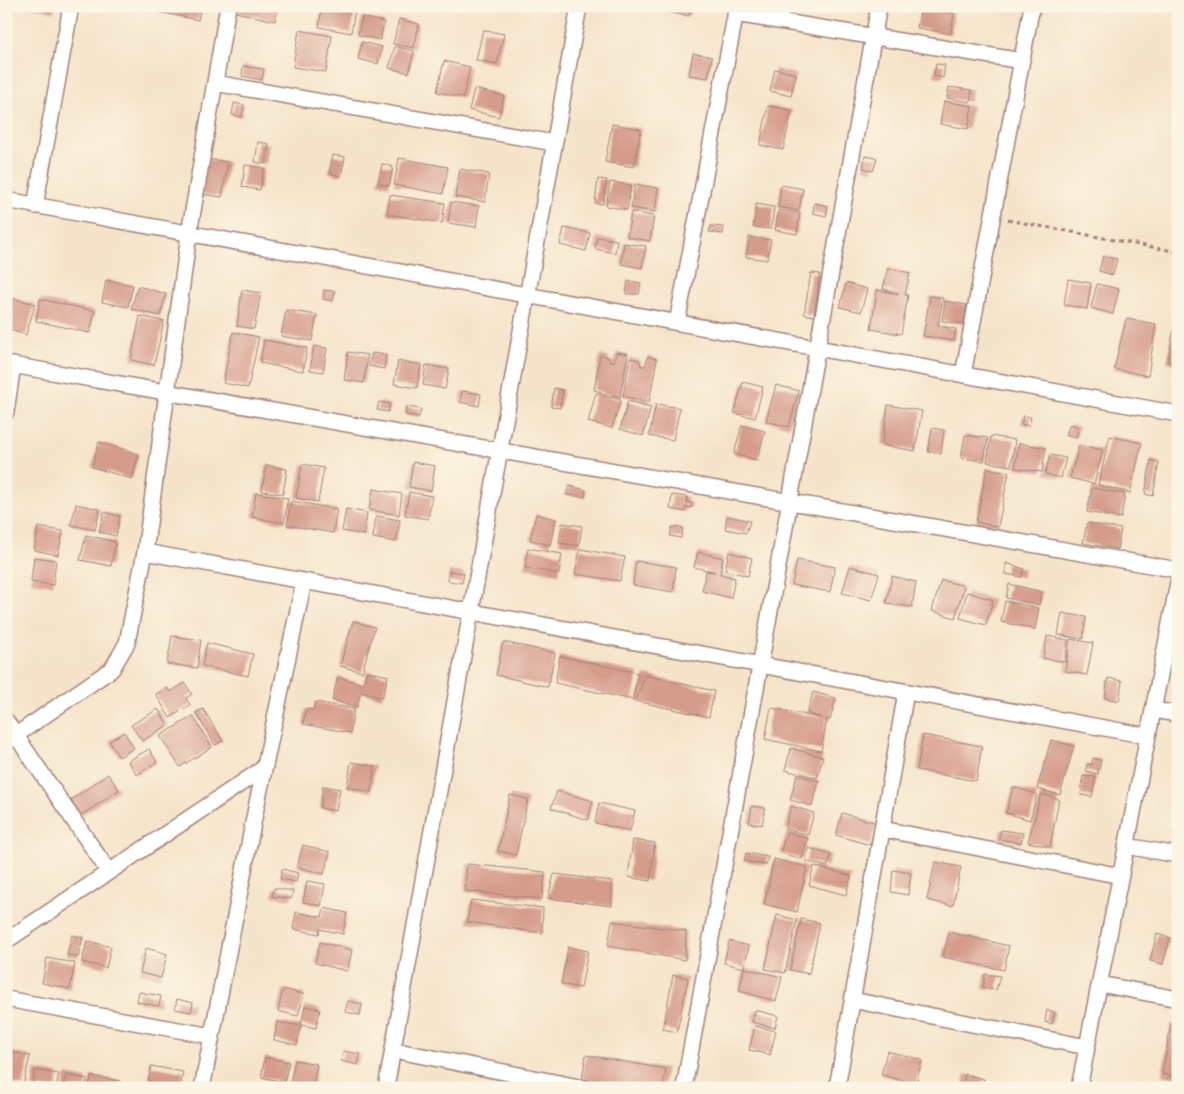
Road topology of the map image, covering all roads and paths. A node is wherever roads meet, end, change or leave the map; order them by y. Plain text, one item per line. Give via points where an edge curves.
1 (71, 6) edge
2 (228, 6) edge
3 (579, 6) edge
4 (879, 6) edge
5 (1032, 6) edge
6 (736, 10) edge
7 (874, 36) junction
8 (1022, 61) junction
9 (215, 82) junction
10 (554, 143) junction
11 (6, 200) edge
12 (35, 206) junction
13 (992, 218) junction
14 (189, 234) junction
15 (1178, 252) edge
16 (527, 296) junction
17 (677, 323) junction
18 (818, 348) junction
19 (10, 365) edge
20 (963, 375) junction
21 (167, 392) junction
22 (6, 412) edge
23 (1178, 414) edge
24 (500, 451) junction
25 (790, 502) junction
26 (145, 552) junction
27 (1178, 570) edge
28 (304, 581) junction
29 (1178, 583) edge
30 (471, 612) junction
31 (760, 665) junction
32 (906, 692) junction
33 (1153, 710) junction
34 (1178, 714) edge
35 (6, 721) edge
36 (1148, 736) junction
37 (12, 739) edge
38 (264, 768) junction
39 (882, 829) junction
40 (1126, 846) junction
41 (1178, 855) edge
42 (109, 872) junction
43 (1121, 876) junction
44 (6, 941) edge
45 (1100, 984) junction
46 (6, 999) edge
47 (1178, 999) edge
48 (852, 1000) junction
49 (212, 1036) junction
50 (1087, 1047) junction
51 (393, 1050) junction
52 (202, 1088) edge
53 (386, 1088) edge
54 (584, 1088) edge
55 (684, 1088) edge
56 (837, 1088) edge
57 (1079, 1088) edge

1 - 12 street
2 - 9 street
3 - 10 street
4 - 7 street
5 - 8 street
6 - 7 street
6 - 17 street
7 - 8 street
7 - 18 street
8 - 13 street
9 - 10 street
9 - 14 street
10 - 16 street
11 - 12 street
12 - 14 street
13 - 15 path
13 - 20 street
14 - 16 street
14 - 21 street
16 - 17 street
16 - 24 street
17 - 18 street
18 - 20 street
18 - 25 street
19 - 21 street
19 - 22 street
20 - 23 street
21 - 24 street
21 - 26 street
24 - 25 street
24 - 30 street
25 - 27 street
25 - 31 street
26 - 28 street
26 - 37 street via 128,643 117,662 112,669
28 - 30 street
28 - 38 street
29 - 33 street
30 - 31 street
30 - 51 street
31 - 32 street
31 - 55 street
32 - 36 street
32 - 39 street
33 - 34 street
33 - 36 street
35 - 37 street
36 - 40 street
37 - 42 street
38 - 42 street
38 - 49 street
39 - 43 street
39 - 48 street
40 - 41 street
40 - 43 street
42 - 44 street
43 - 45 street
45 - 47 street
45 - 50 street
46 - 49 street
48 - 50 street
48 - 56 street
49 - 52 street
50 - 57 street
51 - 53 street
51 - 54 street

